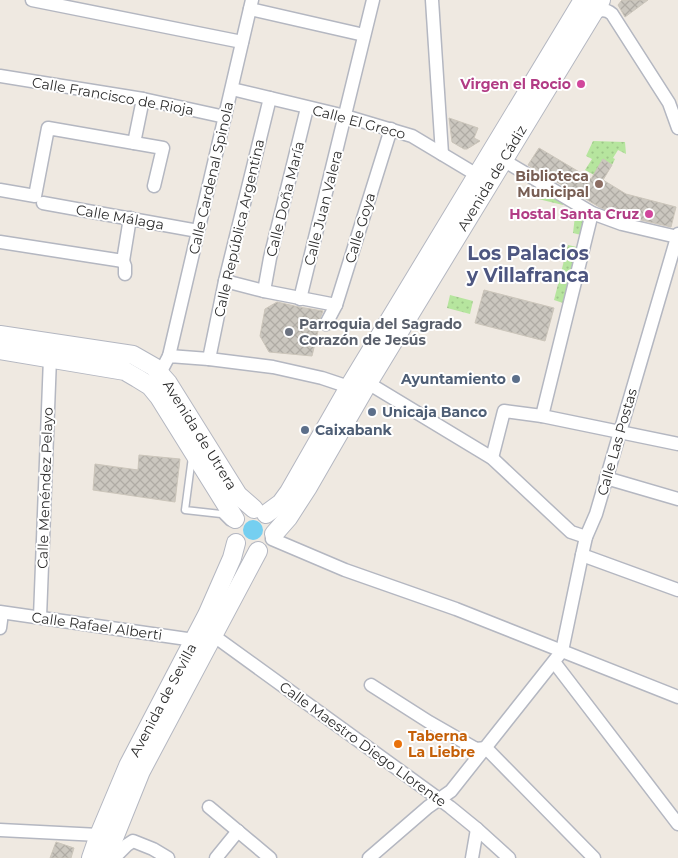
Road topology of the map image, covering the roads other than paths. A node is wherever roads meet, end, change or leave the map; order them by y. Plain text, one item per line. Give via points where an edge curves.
1 (32, 0) edge
2 (372, 0) edge
3 (432, 0) edge
4 (251, 5) edge
5 (592, 5) edge
6 (364, 35) junction
7 (242, 42) junction
8 (0, 76) edge
9 (232, 89) junction
10 (270, 98) junction
11 (143, 99) junction
12 (674, 102) edge
13 (307, 108) junction
14 (225, 116) junction
15 (345, 116) junction
16 (678, 128) edge
17 (391, 129) junction
18 (134, 143) junction
19 (442, 154) junction
20 (503, 160) junction
21 (477, 175) junction
22 (154, 186) dead end
23 (0, 190) edge
24 (43, 203) dead end
25 (592, 213) junction
26 (130, 218) junction
27 (198, 231) junction
28 (678, 236) edge
29 (0, 242) edge
30 (123, 261) junction
31 (125, 274) dead end
32 (225, 281) junction
33 (264, 291) junction
34 (300, 299) junction
35 (336, 305) junction
36 (326, 324) dead end
37 (0, 335) edge
38 (0, 350) edge
39 (170, 356) junction
40 (50, 358) junction
41 (209, 359) junction
42 (160, 373) junction
43 (368, 382) junction
44 (349, 387) junction
45 (542, 416) junction
46 (620, 431) junction
47 (678, 444) edge
48 (193, 451) junction
49 (492, 458) junction
50 (606, 478) junction
51 (678, 499) edge
52 (260, 511) junction
53 (234, 522) junction
54 (273, 536) junction
55 (586, 537) junction
56 (236, 543) junction
57 (258, 551) junction
58 (582, 555) junction
59 (678, 590) edge
60 (1, 613) edge
61 (40, 617) junction
62 (0, 628) edge
63 (214, 636) junction
64 (194, 640) junction
65 (562, 651) junction
66 (554, 662) junction
67 (371, 685) dead end
68 (678, 697) edge
69 (486, 748) junction
70 (440, 800) junction
71 (209, 806) dead end
72 (678, 824) edge
73 (477, 829) junction
74 (0, 830) edge
75 (238, 831) junction
76 (99, 835) junction
77 (91, 858) edge
78 (102, 858) edge
79 (106, 858) edge
80 (114, 858) edge
81 (168, 858) edge
82 (216, 858) edge
83 (270, 858) edge
84 (368, 858) edge
85 (472, 858) edge
86 (509, 858) edge
87 (594, 858) edge

1 - 7 street
2 - 6 street, Calle Juan Valera
3 - 19 street
4 - 6 street
4 - 7 street, Calle Cardenal Spinola
5 - 12 street via 612,14
5 - 20 main road, Avenida de Cádiz
5 - 21 main road, Avenida de Cádiz
6 - 15 street, Calle Juan Valera
7 - 9 street, Calle Cardenal Spinola
8 - 11 street, Calle Francisco de Rioja
9 - 10 street, Calle El Greco
9 - 14 street, Calle Cardenal Spinola
10 - 13 street, Calle El Greco
10 - 32 street, Calle República Argentina
11 - 14 street, Calle Francisco de Rioja
11 - 18 street
12 - 16 street
13 - 15 street, Calle El Greco
13 - 33 street, Calle Doña María
14 - 27 street, Calle Cardenal Spinola
15 - 17 street, Calle El Greco
15 - 34 street, Calle Juan Valera
17 - 19 street, Calle El Greco via 412,136
17 - 35 street, Calle Goya
18 - 22 street via 163,148
18 - 23 street via 48,128 35,196
19 - 21 street, Calle El Greco
20 - 25 street
20 - 43 main road, Avenida de Cádiz
21 - 44 main road, Avenida de Cádiz
24 - 26 street, Calle Málaga
25 - 28 street via 622,224
25 - 45 street
26 - 27 street, Calle Málaga
26 - 30 street
27 - 39 street, Calle Cardenal Spinola
28 - 46 street, Calle Las Postas
29 - 30 street
30 - 31 street
32 - 33 street
32 - 41 street, Calle República Argentina
33 - 34 street
34 - 35 street
35 - 36 street, Calle Goya
37 - 42 main road, Avenida de Utrera via 133,355
38 - 40 main road, Avenida de Utrera
39 - 41 street
39 - 42 street, Calle Cardenal Spinola
40 - 48 main road, Avenida de Utrera via 125,371 138,378 154,390
40 - 61 street, Calle Menéndez Pelayo
41 - 44 street via 280,369
42 - 52 main road, Avenida de Utrera via 238,495
43 - 44 street
43 - 49 street
43 - 54 main road, Avenida de Cádiz via 308,487
44 - 52 main road, Avenida de Cádiz via 289,492 281,503
45 - 46 street
45 - 49 street via 504,411
46 - 47 street
46 - 50 street, Calle Las Postas
48 - 53 main road, Avenida de Utrera
48 - 53 lane via 185,510 221,514
49 - 55 street via 571,532
50 - 51 street
50 - 55 street, Calle Las Postas
52 - 53 main road via 243,512
52 - 54 main road via 273,523
53 - 56 main road via 232,534
54 - 57 main road via 266,547
54 - 65 street via 345,570
55 - 58 street, Calle Las Postas
56 - 57 main road via 246,550
56 - 64 main road, Avenida de Sevilla
57 - 63 main road, Avenida de Sevilla
58 - 59 street
58 - 65 street, Calle Las Postas
60 - 61 street, Calle Rafael Alberti
60 - 62 street
61 - 64 street, Calle Rafael Alberti
63 - 70 street, Calle Maestro Diego Llorente
63 - 79 main road, Avenida de Sevilla via 141,771
64 - 76 main road, Avenida de Sevilla via 128,766
65 - 66 street
65 - 68 street
66 - 69 street
66 - 72 street
67 - 69 street via 476,749
69 - 70 street via 451,792
69 - 87 street
70 - 73 street, Calle Maestro Diego Llorente
70 - 84 street
71 - 75 street
73 - 85 street
73 - 86 street, Calle Maestro Diego Llorente
74 - 76 street
75 - 82 street
75 - 83 street
76 - 77 main road, Avenida de Sevilla
76 - 78 street via 107,842
80 - 81 street via 133,841

